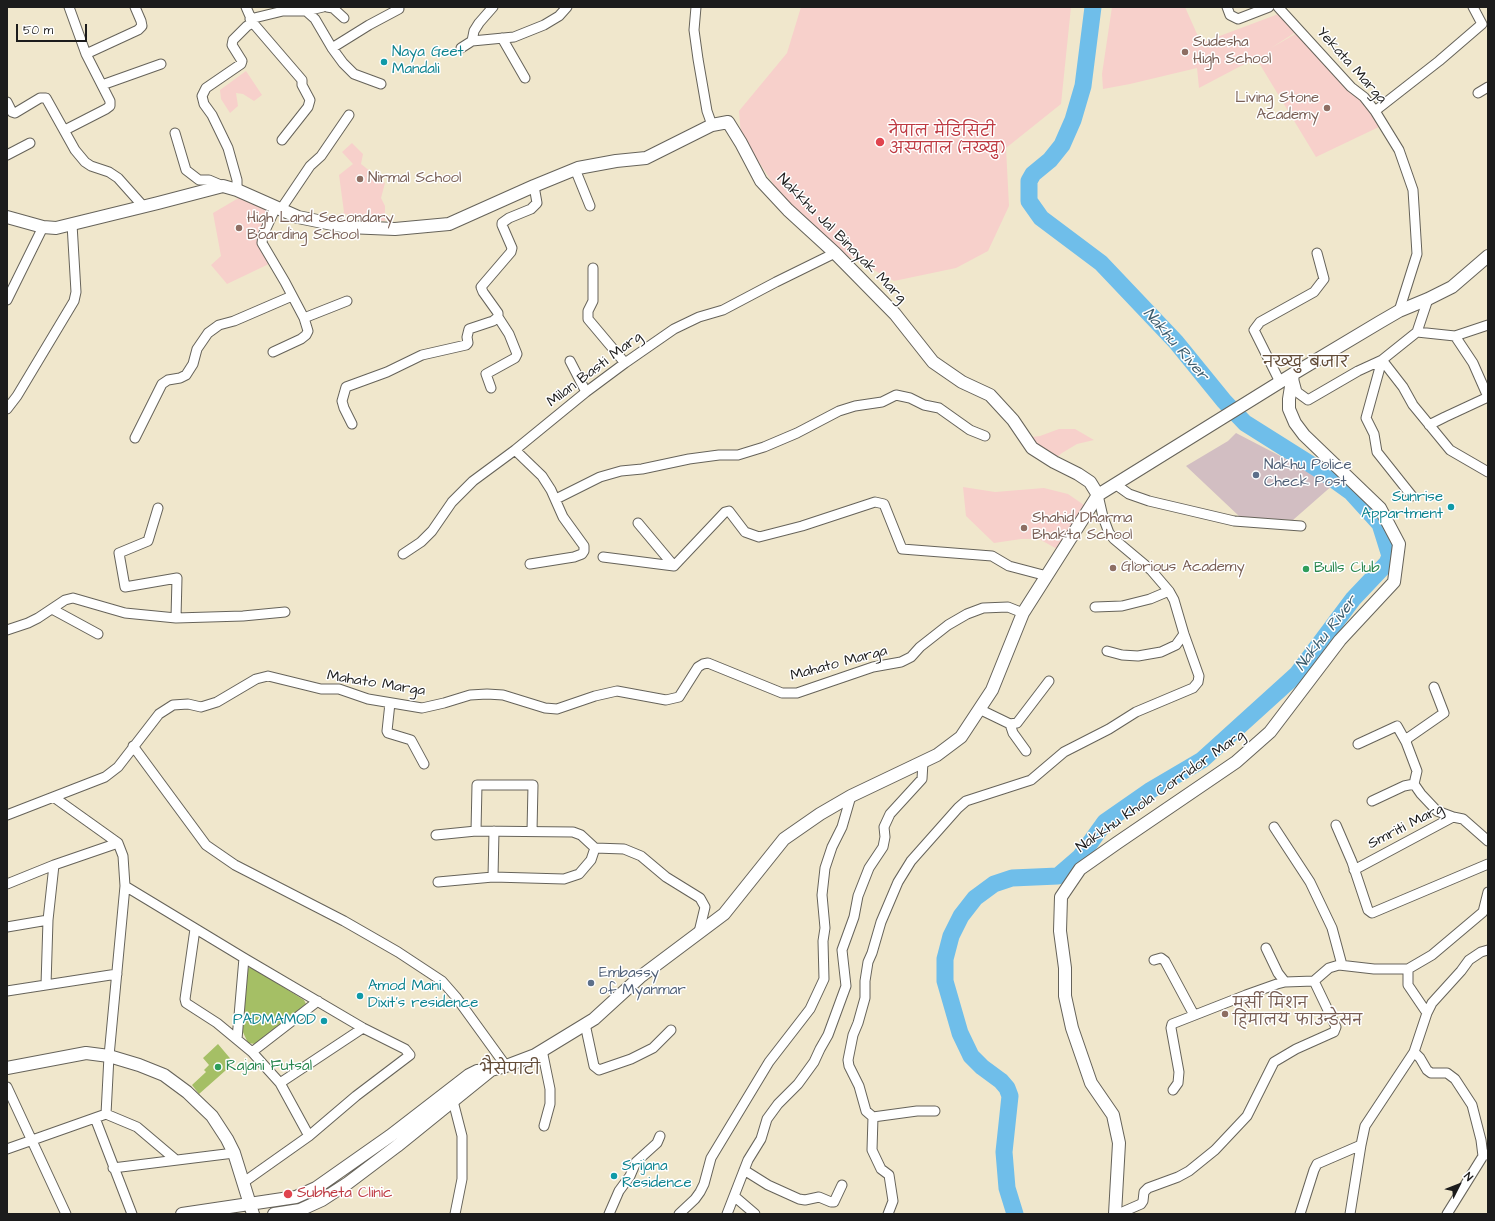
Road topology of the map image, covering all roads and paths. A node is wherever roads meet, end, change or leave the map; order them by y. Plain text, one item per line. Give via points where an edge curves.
1 (69, 7) edge
2 (135, 7) edge
3 (246, 7) edge
4 (323, 7) edge
5 (327, 7) edge
6 (493, 7) edge
7 (567, 7) edge
8 (696, 7) edge
9 (1227, 7) edge
10 (1270, 7) edge
11 (1278, 7) edge
12 (1473, 7) edge
13 (400, 8) dead end
14 (306, 11) junction
15 (344, 18) dead end
16 (252, 21) junction
17 (1485, 22) edge
18 (502, 38) junction
19 (472, 41) junction
20 (332, 48) junction
21 (461, 48) dead end
22 (86, 54) junction
23 (161, 64) dead end
24 (524, 78) dead end
25 (381, 84) dead end
26 (102, 85) junction
27 (1488, 87) edge
28 (1478, 94) dead end
29 (7, 102) edge
30 (1375, 111) junction
31 (349, 115) dead end
32 (712, 125) junction
33 (65, 130) junction
34 (175, 133) dead end
35 (282, 140) dead end
36 (30, 143) dead end
37 (7, 155) edge
38 (575, 169) junction
39 (223, 186) junction
40 (534, 186) junction
41 (237, 190) junction
42 (143, 206) junction
43 (590, 206) dead end
44 (278, 208) junction
45 (7, 216) edge
46 (72, 224) junction
47 (43, 227) junction
48 (835, 253) junction
49 (1317, 253) dead end
50 (1488, 256) edge
51 (593, 268) dead end
52 (292, 296) junction
53 (1428, 299) junction
54 (7, 300) edge
55 (347, 301) dead end
56 (1399, 311) junction
57 (498, 317) junction
58 (304, 318) junction
59 (1488, 325) edge
60 (1417, 332) junction
61 (1455, 336) junction
62 (274, 352) dead end
63 (1382, 360) junction
64 (570, 361) dead end
65 (625, 363) junction
66 (1293, 374) junction
67 (1280, 382) junction
68 (491, 388) dead end
69 (586, 392) junction
70 (7, 409) edge
71 (352, 424) dead end
72 (1429, 425) junction
73 (985, 436) dead end
74 (135, 438) dead end
75 (515, 450) junction
76 (1488, 472) edge
77 (1115, 484) junction
78 (1098, 495) junction
79 (1412, 496) dead end
80 (556, 499) junction
81 (158, 508) dead end
82 (638, 523) dead end
83 (1301, 526) dead end
84 (403, 554) dead end
85 (603, 557) dead end
86 (530, 564) dead end
87 (674, 566) junction
88 (1047, 576) junction
89 (1169, 591) junction
90 (1095, 607) dead end
91 (52, 609) junction
92 (285, 612) dead end
93 (1023, 613) junction
94 (176, 618) junction
95 (7, 630) edge
96 (98, 634) dead end
97 (1184, 634) junction
98 (1107, 651) dead end
99 (1048, 681) dead end
100 (1434, 687) dead end
101 (390, 703) junction
102 (979, 709) junction
103 (1010, 724) junction
104 (1406, 742) junction
105 (1358, 744) dead end
106 (134, 746) junction
107 (1026, 751) dead end
108 (923, 762) junction
109 (424, 764) dead end
110 (1414, 784) junction
111 (850, 796) junction
112 (55, 798) junction
113 (1372, 801) dead end
114 (7, 815) edge
115 (1453, 817) junction
116 (1336, 825) dead end
117 (1274, 827) dead end
118 (476, 831) junction
119 (494, 831) junction
120 (532, 831) junction
121 (436, 835) dead end
122 (1488, 841) edge
123 (118, 843) junction
124 (595, 848) junction
125 (1488, 864) edge
126 (54, 865) junction
127 (1354, 870) junction
128 (493, 877) junction
129 (438, 882) dead end
130 (7, 884) edge
131 (125, 886) junction
132 (1488, 892) edge
133 (48, 920) junction
134 (7, 927) edge
135 (195, 929) junction
136 (699, 932) junction
137 (1266, 948) dead end
138 (1488, 950) edge
139 (244, 958) junction
140 (1154, 960) dead end
141 (1342, 965) junction
142 (1408, 969) junction
143 (117, 974) junction
144 (1314, 981) junction
145 (1285, 982) junction
146 (46, 985) junction
147 (7, 991) edge
148 (318, 1001) junction
149 (1427, 1013) junction
150 (1194, 1015) junction
151 (585, 1024) junction
152 (363, 1028) junction
153 (671, 1030) dead end
154 (237, 1039) junction
155 (542, 1050) junction
156 (252, 1052) junction
157 (1414, 1052) junction
158 (109, 1056) junction
159 (506, 1066) junction
160 (7, 1068) edge
161 (491, 1070) junction
162 (280, 1083) junction
163 (7, 1087) edge
164 (1173, 1090) dead end
165 (453, 1100) junction
166 (935, 1111) dead end
167 (106, 1114) junction
168 (873, 1117) junction
169 (95, 1118) junction
170 (544, 1126) dead end
171 (309, 1136) junction
172 (660, 1136) dead end
173 (31, 1140) junction
174 (394, 1141) junction
175 (1361, 1145) junction
176 (7, 1149) edge
177 (234, 1153) junction
178 (1486, 1155) edge
179 (176, 1160) junction
180 (113, 1168) junction
181 (744, 1170) junction
182 (244, 1182) junction
183 (842, 1185) dead end
184 (734, 1196) junction
185 (252, 1209) edge
186 (66, 1214) edge
187 (132, 1214) edge
188 (182, 1214) edge
189 (274, 1214) edge
190 (455, 1214) edge
191 (609, 1214) edge
192 (679, 1214) edge
193 (727, 1214) edge
194 (755, 1214) edge
195 (888, 1214) edge
196 (1117, 1214) edge
197 (1300, 1214) edge
198 (1350, 1214) edge
199 (1447, 1214) edge

1 - 22 street
2 - 22 street via 142,26 138,30
3 - 16 street
4 - 14 street
5 - 15 street via 333,8
6 - 19 street via 478,23
7 - 18 street via 559,16 544,25 514,37
8 - 32 street via 694,30 707,111
9 - 10 street via 1230,15 1238,19
11 - 30 street, Yekata Marga
12 - 17 street
13 - 20 street
14 - 16 street via 283,10
14 - 20 street via 315,19
16 - 35 street via 302,80 310,100 308,107
16 - 41 street via 233,40 232,45 242,61 241,64 206,88 202,96 228,148 237,180
17 - 30 street
18 - 19 street
18 - 24 street
19 - 21 street
20 - 25 street via 354,74
22 - 26 street
23 - 26 street
26 - 33 street via 110,106
27 - 28 street
29 - 33 street via 15,113 40,98 46,98
30 - 56 street, Yekata Marga via 1399,150 1413,190 1417,254
31 - 44 street via 321,156 310,166
32 - 38 street, Nakkhu Jal Binayak Marg via 646,158
32 - 48 street, Nakkhu Jal Binayak Marg via 728,122 761,181
33 - 42 street via 84,162 110,172
34 - 39 street via 186,170 199,180 208,180
36 - 37 street
38 - 40 street, Nakkhu Jal Binayak Marg
38 - 43 street
39 - 41 street, Nakkhu Jal Binayak Marg
39 - 42 street, Nakkhu Jal Binayak Marg
40 - 44 street, Nakkhu Jal Binayak Marg via 449,224 395,229 347,227 298,217
40 - 57 street via 537,203 531,209 502,223 512,248 511,252 481,287
41 - 44 street, Nakkhu Jal Binayak Marg
42 - 46 street, Nakkhu Jal Binayak Marg
44 - 52 street via 263,235 262,243
45 - 47 street, Nakkhu Jal Binayak Marg
46 - 47 street, Nakkhu Jal Binayak Marg via 56,228
46 - 70 street via 76,292 74,301
47 - 54 street
48 - 65 street, Milan Basti Marg via 723,310 699,317 674,329
48 - 78 street, Nakkhu Jal Binayak Marg via 895,314 934,362 962,382 990,395 1013,420 1032,448 1090,482
49 - 67 street via 1324,279 1314,292 1260,322 1254,330
50 - 53 street via 1452,287
51 - 65 street via 593,301 588,311 588,319
52 - 58 street
52 - 74 street via 234,322 219,325 208,333 197,349 193,364 186,375 162,384
53 - 56 street
53 - 60 street
55 - 58 street
56 - 66 street
57 - 68 street via 518,354 486,374
57 - 71 street via 469,329 466,345 422,355 387,372 346,387 342,400
58 - 62 street via 308,331 306,335
59 - 61 street
60 - 61 street
60 - 63 street
61 - 72 street via 1473,363 1488,397
63 - 66 street via 1308,400 1298,392
63 - 72 street
63 - 79 street via 1366,418 1374,434 1376,452
64 - 69 street
65 - 69 street, Milan Basti Marg
66 - 67 street
66 - 196 street, Nakkhu Khola Corridor Marg via 1289,408 1295,423 1304,435 1380,508 1399,544 1394,582 1340,640 1270,732 1236,762 1080,869 1061,897 1060,931 1065,968 1065,996 1072,1028 1091,1083 1113,1115 1119,1143
67 - 77 street
69 - 75 street, Milan Basti Marg
72 - 76 street via 1450,450
73 - 80 street via 970,430 939,408 896,395 882,402 839,411 797,433 738,455 719,454 620,471 600,477
75 - 80 street via 542,476
75 - 84 street, Milan Basti Marg via 468,486 452,502 432,531
77 - 78 street
77 - 83 street via 1129,494 1150,501 1234,521
78 - 88 street
78 - 89 street via 1103,517 1114,539 1151,570
80 - 86 street via 563,517 584,546 584,551 574,557
81 - 94 street via 148,541 119,553 125,587 177,578
82 - 87 street
85 - 87 street
87 - 88 street via 728,511 745,532 759,537 875,502 884,504 902,549 992,556 1009,566
88 - 93 street
89 - 90 street via 1122,606
89 - 97 street
91 - 94 street via 73,598 125,613
91 - 95 street via 28,623
91 - 96 street
92 - 94 street
93 - 101 street, Mahato Marga via 1008,607 984,608 966,614 901,662 873,667 797,693 782,693 708,663 698,667 679,697 666,700 617,692 595,696 557,709 545,708 503,695 487,694 470,695 422,708
93 - 102 street via 992,690
97 - 98 street via 1176,645 1161,652 1138,656
97 - 168 street via 1199,676 1193,688 1136,712 1064,752 1030,780 966,801 911,861 898,882 868,962 865,998 848,1060 866,1111
99 - 103 street via 1017,723
100 - 104 street via 1444,713
101 - 106 street, Mahato Marga via 338,689 321,689 268,676 256,679 217,702 201,708 188,704 173,705 159,714
101 - 109 street via 388,733 412,740
102 - 103 street
102 - 108 street via 961,737
103 - 107 street via 1013,733
104 - 105 street via 1397,726
104 - 110 street via 1417,771
106 - 112 street, Mahato Marga via 118,767 105,778
106 - 159 street via 206,845 235,865 398,952 442,981 456,996
108 - 111 street
108 - 181 street via 922,779 890,814 884,827 884,847 869,868 858,896 854,917 842,950 846,986 828,1035 814,1062 767,1119 761,1139
110 - 113 street
110 - 115 street via 1437,811
111 - 136 street via 784,839 724,914
111 - 192 street via 842,827 825,868 822,895 825,928 824,979 810,1009 769,1062 711,1158 700,1192
112 - 114 street, Mahato Marga
112 - 123 street
115 - 122 street, Smriti Marg via 1463,819
115 - 127 street, Smriti Marg
116 - 127 street
117 - 141 street via 1310,882 1332,928
118 - 119 street
118 - 120 street via 477,785 533,786
118 - 121 street
119 - 120 street
119 - 128 street
120 - 124 street via 573,832 581,835
123 - 126 street
123 - 131 street via 123,856
124 - 128 street via 591,860 579,874 564,879
124 - 136 street via 624,849 641,856 666,877 700,898 706,907
125 - 127 street via 1372,913 1368,910
126 - 130 street
126 - 133 street
128 - 129 street
131 - 135 street
131 - 143 street
132 - 142 street via 1483,912 1432,956
133 - 134 street
133 - 146 street
135 - 139 street
135 - 154 street via 186,1004
136 - 151 street via 640,977 594,1019
137 - 145 street
138 - 149 street via 1469,960 1432,1003
139 - 148 street
139 - 154 street
140 - 150 street via 1161,958 1165,961
141 - 142 street via 1374,969
141 - 144 street via 1329,968
142 - 149 street via 1408,985
143 - 146 street
143 - 158 street
144 - 145 street
144 - 196 street via 1336,1027 1334,1032 1274,1062 1247,1116 1215,1150 1178,1177 1148,1188 1144,1192 1141,1204
145 - 150 street
146 - 147 street
148 - 152 street
148 - 156 street
149 - 157 street
150 - 164 street via 1172,1024 1179,1072 1178,1083
151 - 153 street via 594,1066 599,1070 653,1048
151 - 155 street
152 - 162 street
152 - 171 street via 405,1049 410,1055
154 - 156 street
155 - 159 street
155 - 170 street via 550,1089 550,1104
156 - 162 street
157 - 175 street via 1365,1126
157 - 178 street via 1431,1074 1447,1073 1455,1079 1472,1105
158 - 160 street via 86,1053
158 - 167 street
158 - 177 street via 164,1075 187,1092 212,1116
159 - 161 street
161 - 165 street
161 - 174 street via 469,1074
162 - 171 street
163 - 173 street
165 - 174 street
165 - 190 street via 462,1136 462,1179
166 - 168 street
167 - 169 street
167 - 179 street via 136,1127
168 - 195 street via 872,1150 881,1169 889,1175 892,1189 893,1201
169 - 173 street
169 - 180 street
171 - 182 street
172 - 191 street via 657,1144 636,1162
173 - 176 street
173 - 186 street
174 - 185 street via 316,1188 296,1197
174 - 189 street via 348,1183 322,1200 300,1210
175 - 197 street via 1317,1164
175 - 198 street
177 - 179 street
177 - 182 street
178 - 199 street
179 - 180 street
180 - 187 street
181 - 183 street via 768,1185 805,1200 819,1198 834,1202
181 - 184 street
182 - 185 street
184 - 193 street
184 - 194 street
185 - 188 street

